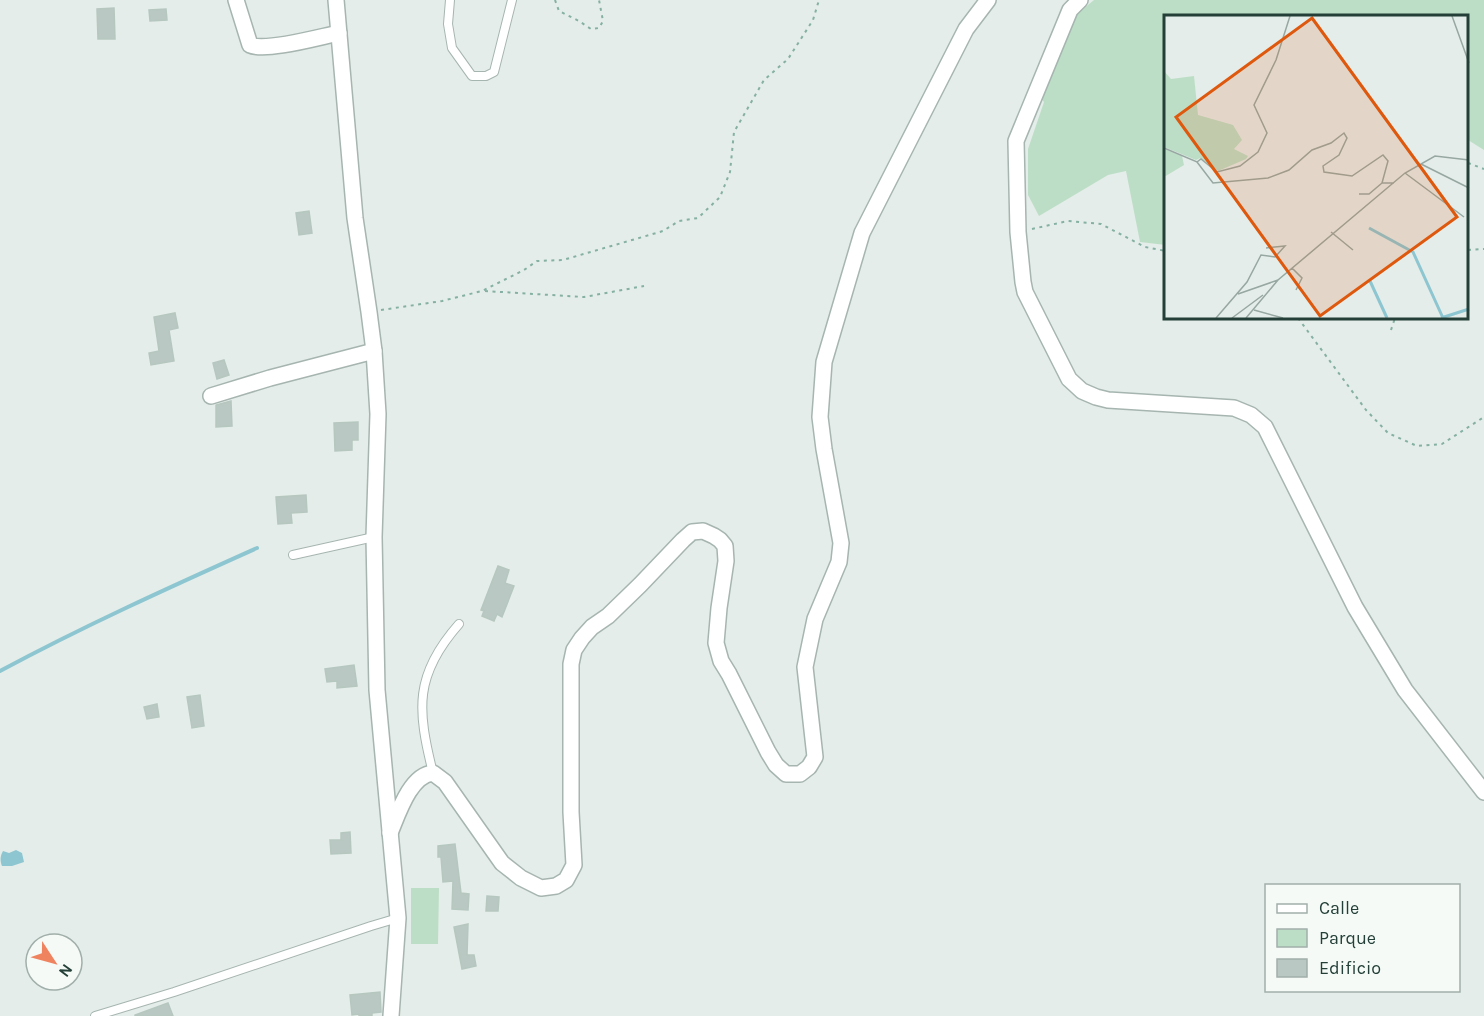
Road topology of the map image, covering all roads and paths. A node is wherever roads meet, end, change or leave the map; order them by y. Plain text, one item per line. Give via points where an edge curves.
1 (236, 0) edge
2 (336, 0) edge
3 (450, 0) edge
4 (512, 0) edge
5 (555, 0) edge
6 (599, 0) edge
7 (819, 0) edge
8 (988, 0) edge
9 (1080, 0) edge
10 (339, 33) junction
11 (1469, 164) edge
12 (1484, 170) edge
13 (1018, 232) junction
14 (1484, 249) edge
15 (1469, 250) edge
16 (1164, 251) edge
17 (644, 286) dead end
18 (482, 291) junction
19 (369, 312) junction
20 (1299, 320) edge
21 (1394, 320) edge
22 (1391, 330) dead end
23 (374, 351) junction
24 (211, 396) dead end
25 (1484, 417) edge
26 (374, 537) junction
27 (293, 555) dead end
28 (459, 624) dead end
29 (433, 773) junction
30 (1484, 792) edge
31 (390, 833) junction
32 (398, 918) junction
33 (95, 1016) edge
34 (391, 1016) edge

1 - 10 street via 250,45 255,47
2 - 10 street
3 - 4 lane via 452,48 472,76 494,72
5 - 6 path via 559,10 591,29 599,28 603,21
7 - 18 path via 813,20 788,59 764,80 734,132 730,172 720,197 698,218 679,220 663,231 563,260 537,261
8 - 29 street via 966,29 862,233 824,362 820,417 841,552 814,619 805,667 815,757 809,767 800,774 786,774 776,765 721,661 716,643 725,546 703,531 692,532 682,540 608,616 592,627 574,650 574,865 566,880 541,888 521,879 502,863 445,782
9 - 13 street via 1070,10 1017,141
10 - 19 street via 355,218
11 - 12 path
13 - 16 path via 1068,221 1101,224 1145,247
13 - 30 street via 1025,292 1069,379 1082,391 1108,400 1234,408 1265,427 1361,616 1405,690
14 - 15 path
17 - 18 path via 584,297
18 - 19 path
19 - 23 street
20 - 25 path via 1366,410 1388,433 1417,446 1442,444
21 - 22 path
23 - 24 street
23 - 26 street via 378,414
26 - 27 lane
26 - 31 street via 377,690
28 - 29 lane via 444,641 427,672 421,705
29 - 31 street via 425,773 416,782
31 - 32 street
32 - 33 lane
32 - 34 street

